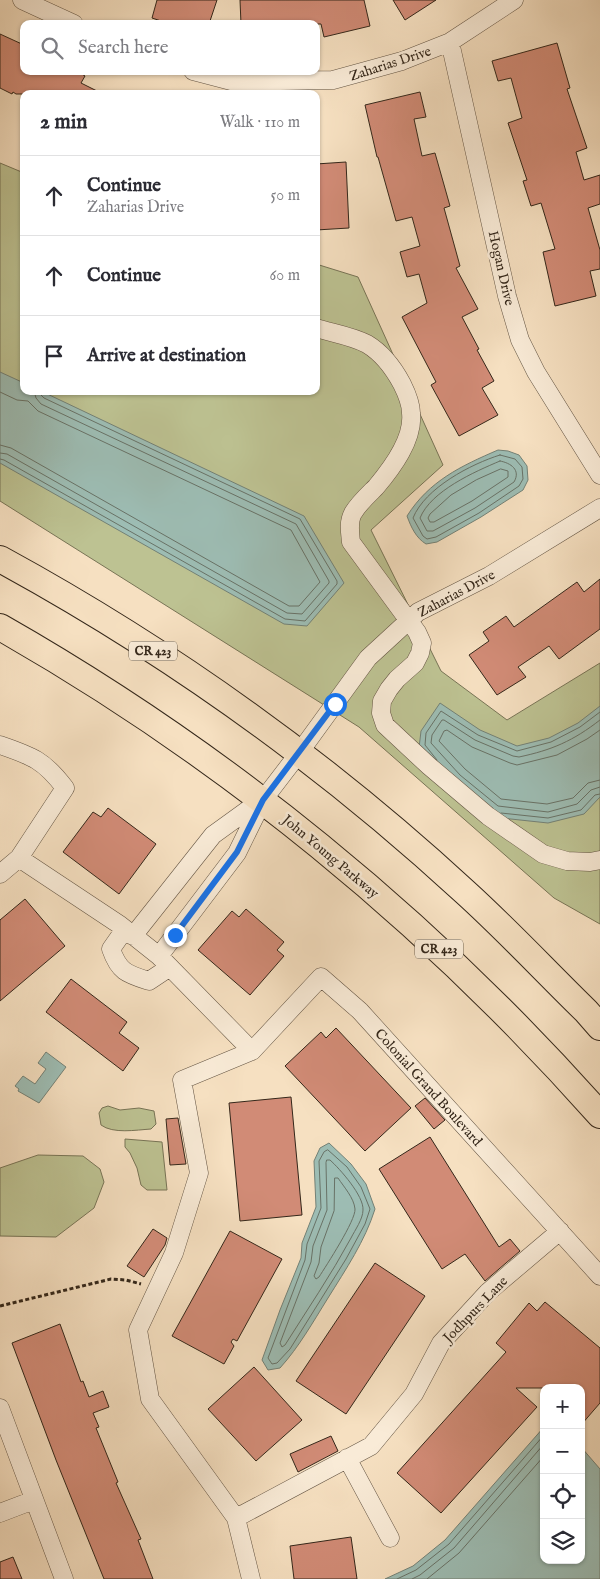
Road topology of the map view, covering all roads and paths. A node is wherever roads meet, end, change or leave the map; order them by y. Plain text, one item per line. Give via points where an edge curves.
1 (22, 0) edge
2 (514, 0) edge
3 (65, 20) edge
4 (450, 42) junction
5 (208, 75) edge
6 (320, 329) edge
7 (600, 475) edge
8 (600, 508) edge
9 (0, 559) edge
10 (409, 620) junction
11 (0, 627) edge
12 (0, 745) edge
13 (299, 753) junction
14 (263, 800) junction
15 (19, 858) junction
16 (600, 860) edge
17 (0, 874) edge
18 (129, 932) junction
19 (164, 962) junction
20 (600, 1028) edge
21 (252, 1050) junction
22 (600, 1115) edge
23 (560, 1230) junction
24 (600, 1276) edge
25 (157, 1288) junction
26 (0, 1306) edge
27 (0, 1408) edge
28 (347, 1458) junction
29 (34, 1500) junction
30 (0, 1513) edge
31 (236, 1518) junction
32 (390, 1538) dead end
33 (64, 1579) edge
34 (251, 1579) edge

1 - 3 street
2 - 4 street, Zaharias Drive
4 - 5 street, Zaharias Drive via 402,61 333,80 235,82
4 - 7 street, Hogan Drive via 520,340 536,372
6 - 10 street via 367,344 379,353 395,372 412,412 405,443 393,465 353,514 349,528 351,542 360,556
8 - 10 street, Zaharias Drive via 489,576 418,612
9 - 13 highway, CR 423 via 121,630
10 - 13 street, Zaharias Drive via 368,658
10 - 16 street via 422,643 420,653 382,701 385,725 488,816 543,854 567,861
11 - 14 highway, John Young Parkway / CR 423 via 121,700
12 - 15 street via 33,757 54,772 65,788
13 - 14 street, Zaharias Drive
13 - 20 highway, CR 423 via 406,839 466,893
14 - 18 street via 213,834
14 - 19 street via 237,852
14 - 22 highway, John Young Parkway / CR 423 via 424,935 525,1033
15 - 17 street
15 - 18 street
18 - 19 street
18 - 19 street via 111,949 116,962 127,974 149,981
19 - 21 street
21 - 23 street, Colonial Grand Boulevard via 321,977 360,1011
21 - 25 street, Colonial Grand Boulevard via 182,1080 199,1173 174,1253
23 - 24 street, Colonial Grand Boulevard
23 - 28 street, Jodhpurs Lane via 488,1292 441,1343 414,1394 371,1446
25 - 26 path via 126,1280 111,1280
25 - 31 street, Colonial Grand Boulevard via 138,1330 150,1399
27 - 29 street
28 - 31 street, Jodhpurs Lane
28 - 32 street
29 - 30 street
29 - 33 street
31 - 34 street, Colonial Grand Boulevard

